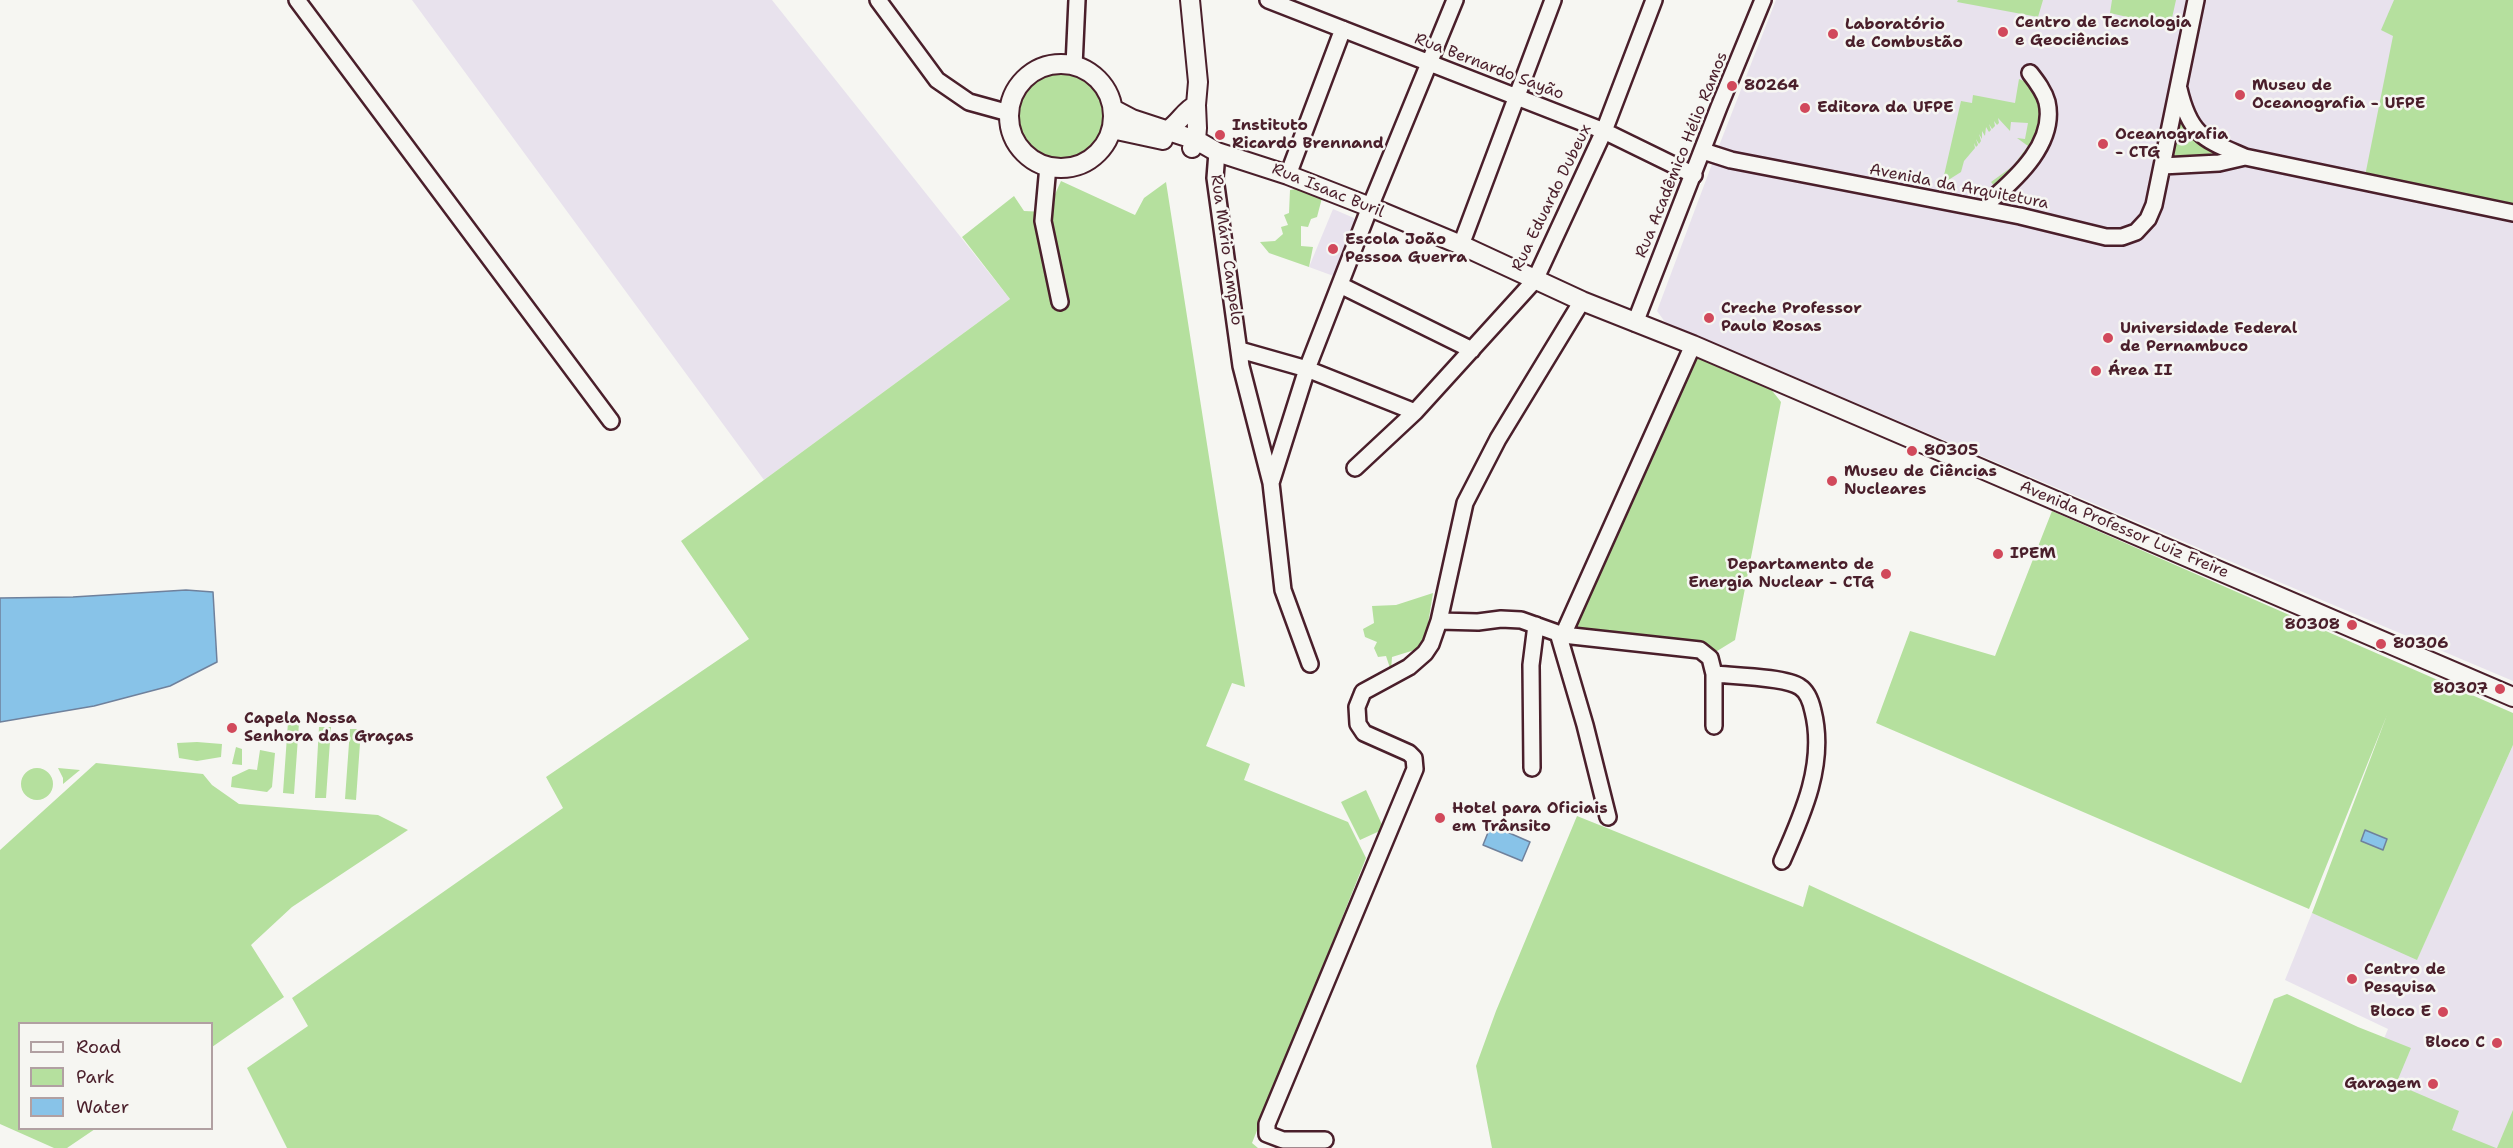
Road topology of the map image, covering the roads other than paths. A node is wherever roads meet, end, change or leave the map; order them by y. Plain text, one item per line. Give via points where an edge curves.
1 (297, 0) edge
2 (878, 0) edge
3 (1077, 0) edge
4 (1190, 0) edge
5 (1268, 0) edge
6 (1455, 0) edge
7 (1553, 0) edge
8 (1654, 0) edge
9 (1763, 0) edge
10 (2196, 0) edge
11 (1343, 29) junction
12 (1430, 62) junction
13 (1074, 66) junction
14 (2030, 74) dead end
15 (2178, 86) junction
16 (1518, 97) junction
17 (1196, 105) junction
18 (1113, 109) junction
19 (1009, 113) junction
20 (1112, 129) junction
21 (1168, 130) junction
22 (1604, 131) junction
23 (1194, 144) junction
24 (1702, 151) junction
25 (1217, 152) junction
26 (2245, 157) junction
27 (1048, 166) junction
28 (2162, 166) junction
29 (1288, 175) junction
30 (1694, 175) junction
31 (1991, 200) dead end
32 (1370, 207) junction
33 (2513, 213) edge
34 (1461, 245) junction
35 (1535, 280) junction
36 (1340, 285) junction
37 (1581, 301) junction
38 (1060, 302) dead end
39 (1635, 323) junction
40 (1693, 345) junction
41 (1240, 350) junction
42 (1472, 350) junction
43 (1307, 369) junction
44 (1415, 412) junction
45 (611, 421) dead end
46 (1355, 468) dead end
47 (1271, 483) junction
48 (1439, 621) junction
49 (1536, 625) junction
50 (1560, 634) junction
51 (1310, 664) dead end
52 (1714, 674) junction
53 (2513, 697) edge
54 (1714, 726) dead end
55 (1532, 768) dead end
56 (1608, 817) dead end
57 (1782, 861) dead end
58 (1325, 1140) dead end

1 - 45 street
2 - 19 street via 937,80 969,102
3 - 13 street
4 - 17 main road via 1198,82
5 - 11 street, Rua Bernardo Sayão
6 - 12 street
7 - 16 street
8 - 22 street, Rua Eduardo Dubeux
9 - 24 street, Rua Acadêmico Hélio Ramos
10 - 15 street, Avenida da Arquitetura
11 - 12 street, Rua Bernardo Sayão
11 - 29 street
12 - 16 street, Rua Bernardo Sayão
12 - 32 street
13 - 18 main road via 1100,82
13 - 19 main road via 1044,67 1026,77 1014,93
14 - 31 street via 2047,103 2047,124 2033,158
15 - 26 street via 2193,127
15 - 28 street, Avenida da Arquitetura
16 - 22 street, Rua Bernardo Sayão
16 - 34 street
17 - 21 main road
17 - 23 main road
18 - 20 main road
18 - 21 main road, Rua Isaac Buril
19 - 27 main road via 1016,142 1030,157
20 - 23 main road, Rua Isaac Buril
20 - 27 main road via 1103,147 1088,161 1068,167
21 - 23 main road, Rua Isaac Buril
22 - 30 street, Rua Bernardo Sayão
22 - 35 street, Rua Eduardo Dubeux
23 - 25 main road, Rua Isaac Buril via 1209,153
24 - 28 street, Avenida da Arquitetura via 2114,237 2136,232 2148,219
24 - 30 street, Rua Acadêmico Hélio Ramos
25 - 29 main road, Rua Isaac Buril
25 - 41 street, Rua Mário Campelo via 1215,178
26 - 28 street via 2219,163
26 - 33 street
27 - 38 street via 1043,220
29 - 32 main road, Rua Isaac Buril
30 - 39 street, Rua Acadêmico Hélio Ramos
32 - 34 main road, Rua Isaac Buril
32 - 36 street
34 - 35 main road, Rua Isaac Buril
35 - 37 main road, Rua Isaac Buril
35 - 42 street, Rua Eduardo Dubeux
36 - 42 street
36 - 43 street
37 - 39 main road, Rua Isaac Buril
37 - 48 street via 1492,449 1465,504
39 - 40 main road, Avenida Professor Luiz Freire
40 - 50 street
40 - 53 main road, Avenida Professor Luiz Freire
41 - 43 street
41 - 47 street, Rua Mário Campelo
42 - 44 street, Rua Eduardo Dubeux
43 - 44 street
43 - 47 street
44 - 46 street, Rua Eduardo Dubeux
47 - 51 street, Rua Mário Campelo via 1283,590
48 - 49 street via 1501,619
48 - 58 street via 1425,653 1369,688 1357,707 1358,724 1364,733 1409,753 1415,769 1267,1124 1267,1134 1276,1138
49 - 50 street
49 - 55 street via 1531,665
50 - 52 street via 1700,650 1710,658
50 - 56 street
52 - 54 street
52 - 57 street via 1798,685 1811,703 1817,742 1814,773

